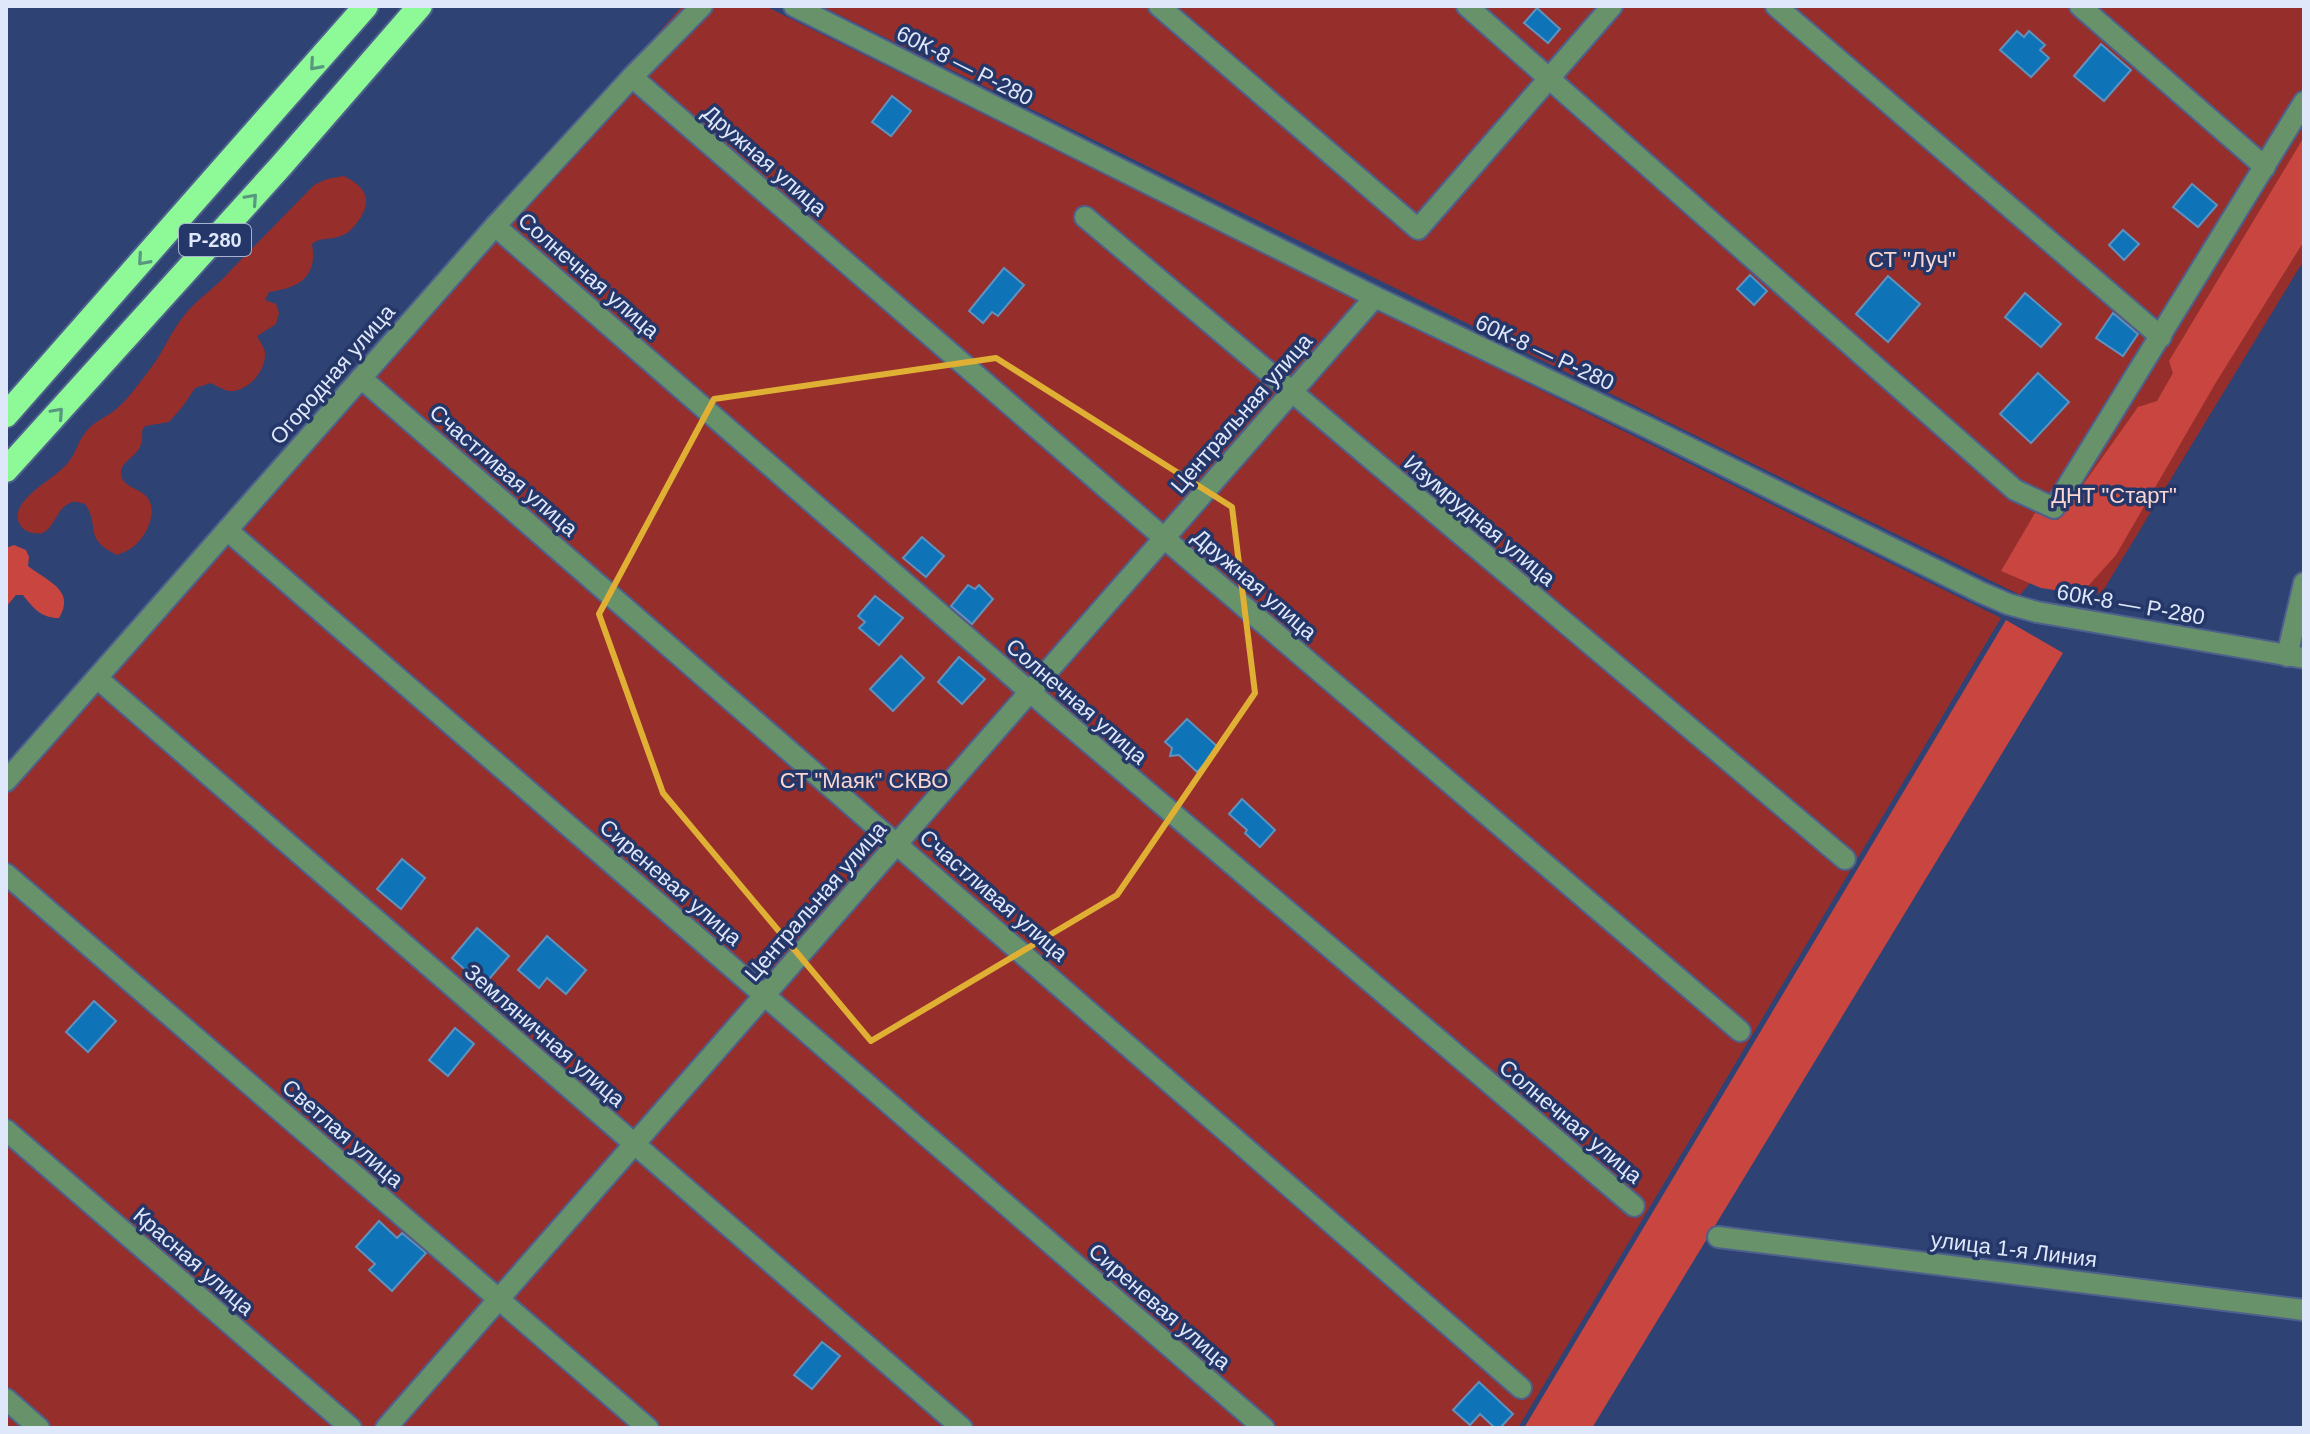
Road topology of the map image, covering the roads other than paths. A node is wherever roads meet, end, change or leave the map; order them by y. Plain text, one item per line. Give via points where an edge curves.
1 (366, 6) edge
2 (420, 6) edge
3 (702, 6) edge
4 (794, 6) edge
5 (1159, 6) edge
6 (1467, 6) edge
7 (1612, 6) edge
8 (1776, 6) edge
9 (2080, 6) edge
10 (632, 77) junction
11 (1548, 77) junction
12 (2304, 102) edge
13 (251, 138) junction
14 (280, 167) junction
15 (2265, 167) junction
16 (1085, 217) dead end
17 (495, 226) junction
18 (1375, 297) junction
19 (2161, 337) junction
20 (361, 378) junction
21 (1292, 392) junction
22 (6, 415) edge
23 (6, 470) edge
24 (227, 530) junction
25 (1164, 538) junction
26 (2304, 583) edge
27 (2295, 657) edge
28 (97, 678) junction
29 (1030, 692) junction
30 (6, 781) edge
31 (897, 843) junction
32 (1845, 859) dead end
33 (6, 874) edge
34 (764, 995) junction
35 (1740, 1031) dead end
36 (6, 1130) edge
37 (634, 1144) junction
38 (1634, 1206) dead end
39 (1718, 1237) dead end
40 (499, 1299) junction
41 (2304, 1310) edge
42 (1521, 1388) dead end
43 (6, 1399) edge
44 (39, 1428) edge
45 (351, 1428) edge
46 (386, 1428) edge
47 (648, 1428) edge
48 (962, 1428) edge
49 (1264, 1428) edge

1 -> 13 highway, Р-280
2 - 14 highway, Р-280
3 - 10 street, Огородная улица
4 - 18 street, 60К-8 — Р-280
5 - 11 street via 1418,229
6 - 11 street
7 - 11 street
8 - 19 street
9 - 15 street
10 - 17 street, Огородная улица
10 - 25 street, Дружная улица
11 - 19 street via 2015,490 2054,508
12 - 15 street
13 - 14 highway via 253,151 266,164
13 -> 22 highway, Р-280
23 -> 14 highway, Р-280
15 - 19 street
16 - 21 street, Изумрудная улица
17 - 20 street, Огородная улица
17 - 29 street, Солнечная улица
18 - 21 street, Центральная улица
18 - 27 street, 60К-8 — Р-280 via 2008,604
20 - 24 street, Огородная улица
20 - 31 street, Счастливая улица
21 - 25 street, Центральная улица
21 - 32 street, Изумрудная улица
24 - 28 street, Огородная улица
24 - 34 street, Сиреневая улица
25 - 29 street, Центральная улица
25 - 35 street, Дружная улица
26 - 27 street
28 - 30 street, Огородная улица
28 - 37 street, Земляничная улица
29 - 31 street, Центральная улица
29 - 38 street, Солнечная улица
31 - 34 street, Центральная улица
31 - 42 street, Счастливая улица
33 - 40 street, Светлая улица
34 - 37 street, Центральная улица
34 - 49 street, Сиреневая улица
36 - 45 street, Красная улица
37 - 40 street, Центральная улица
37 - 48 street, Земляничная улица
39 - 41 street, улица 1-я Линия
40 - 46 street, Центральная улица
40 - 47 street, Светлая улица
43 - 44 street

